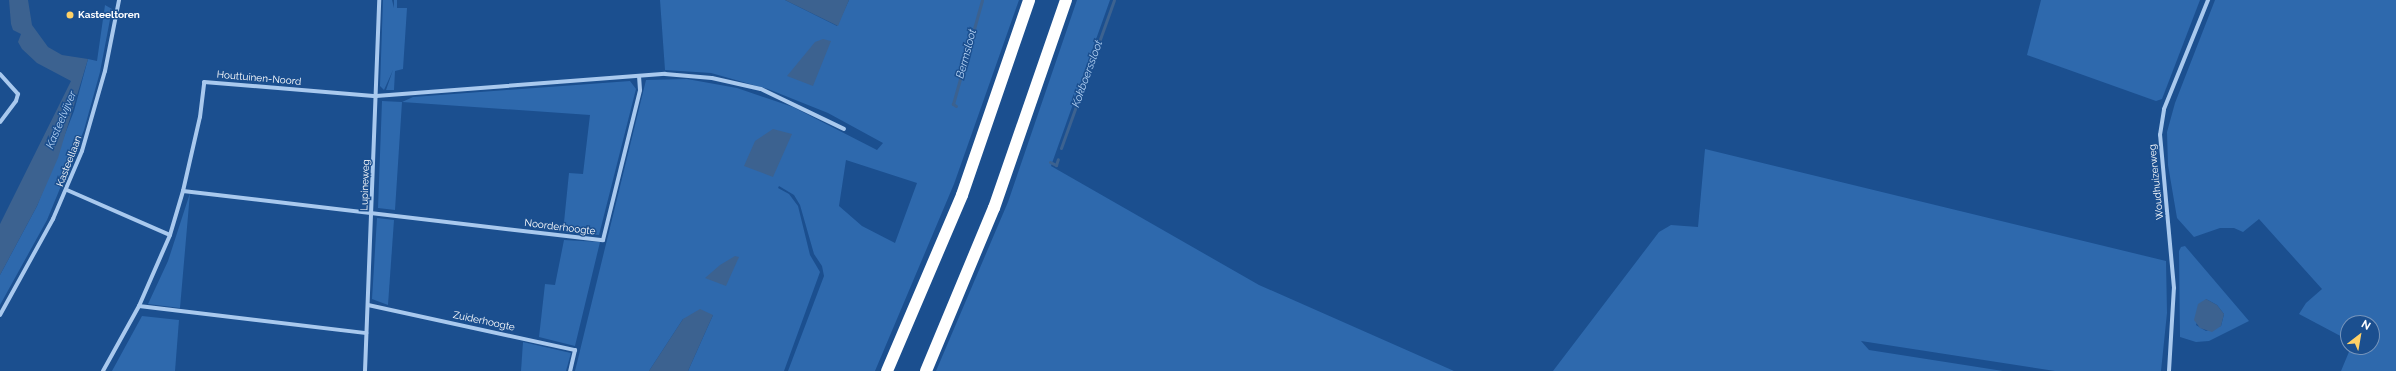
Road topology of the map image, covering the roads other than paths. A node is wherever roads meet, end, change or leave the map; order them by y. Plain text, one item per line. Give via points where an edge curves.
1 (118, 0) edge
2 (379, 0) edge
3 (1029, 0) edge
4 (1066, 0) edge
5 (2208, 0) edge
6 (0, 74) edge
7 (639, 77) junction
8 (376, 96) junction
9 (0, 122) edge
10 (844, 129) dead end
11 (66, 190) junction
12 (183, 191) junction
13 (372, 212) junction
14 (170, 235) junction
15 (368, 305) junction
16 (139, 306) junction
17 (0, 315) edge
18 (366, 333) junction
19 (103, 371) edge
20 (365, 371) edge
21 (570, 371) edge
22 (888, 371) edge
23 (926, 371) edge
24 (2169, 371) edge

1 - 11 street, Kasteellaan via 96,107
2 - 8 street, Lupineweg
3 - 22 highway via 962,195
4 - 23 highway via 994,208
5 - 24 street, Woudhuizerweg via 2164,109 2160,135 2174,288
6 - 9 street via 18,94 16,102
7 - 8 street
7 - 10 street via 665,74 741,84 785,99
7 - 13 street, Noorderhoogte via 640,90 603,240
8 - 12 street, Houttuinen-Noord via 204,82 200,117
8 - 13 street, Lupineweg
11 - 14 street
11 - 17 street, Kasteellaan via 27,269
12 - 13 street
12 - 14 street, Houttuinen-Noord
13 - 15 street, Lupineweg
14 - 16 street, Houttuinen-Noord
15 - 18 street, Lupineweg
15 - 21 street, Zuiderhoogte via 575,350
16 - 18 street
16 - 19 street, Houttuinen-Noord
18 - 20 street, Lupineweg

